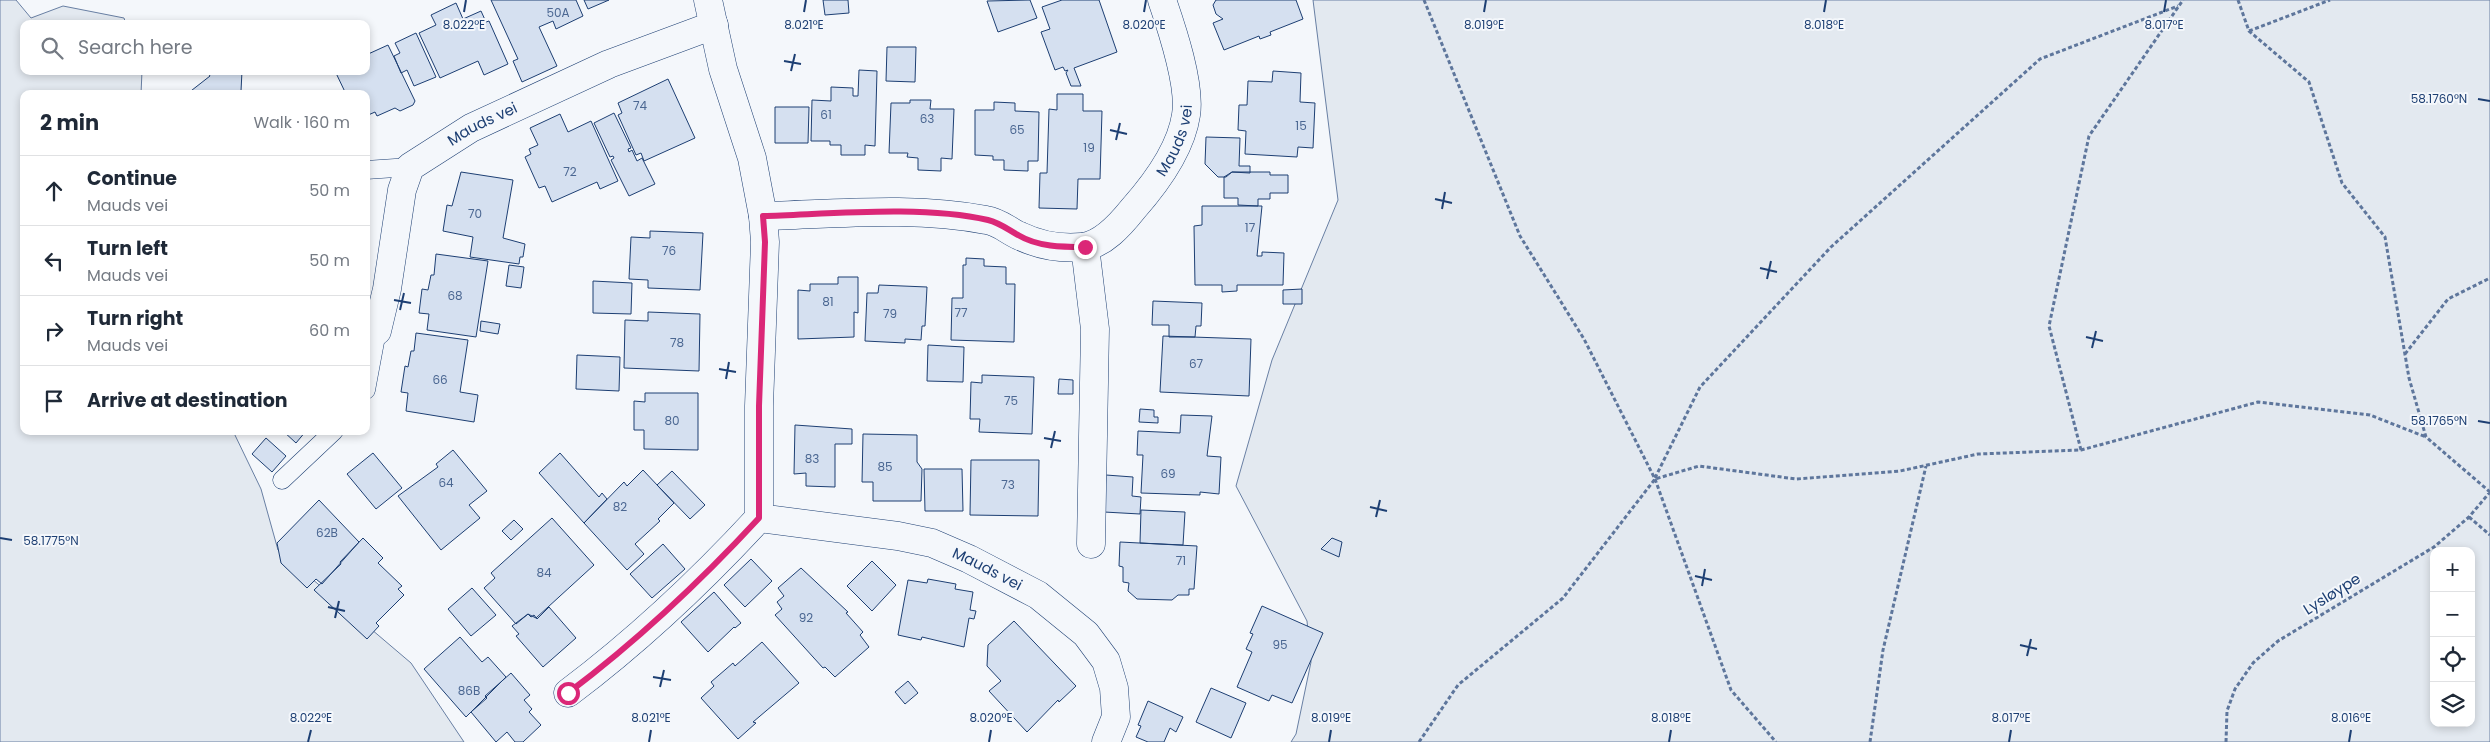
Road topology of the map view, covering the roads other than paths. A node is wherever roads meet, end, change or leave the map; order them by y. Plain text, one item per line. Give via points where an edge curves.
1 (1162, 0) edge
2 (711, 13) edge
3 (410, 167) junction
4 (370, 170) edge
5 (763, 216) junction
6 (1085, 247) junction
7 (377, 331) joint
8 (370, 369) edge
9 (330, 435) edge
10 (282, 480) dead end
11 (759, 518) junction
12 (1091, 544) dead end
13 (568, 693) dead end
14 (1106, 742) edge

1 - 6 street, Mauds vei via 1185,86 1187,114 1179,141 1150,190 1128,215 1105,238
2 - 3 street, Mauds vei via 471,128
2 - 5 street, Mauds vei via 723,69 752,158
3 - 4 lane
3 - 7 street via 402,190 387,289
5 - 6 street, Mauds vei via 950,215 1004,225 1019,236 1054,248
5 - 11 street, Mauds vei
6 - 12 street via 1095,329
7 - 8 lane
9 - 10 lane
11 - 13 street via 687,592 621,653
11 - 14 street, Mauds vei via 932,543 1038,595 1086,634 1106,661 1114,688 1116,717

